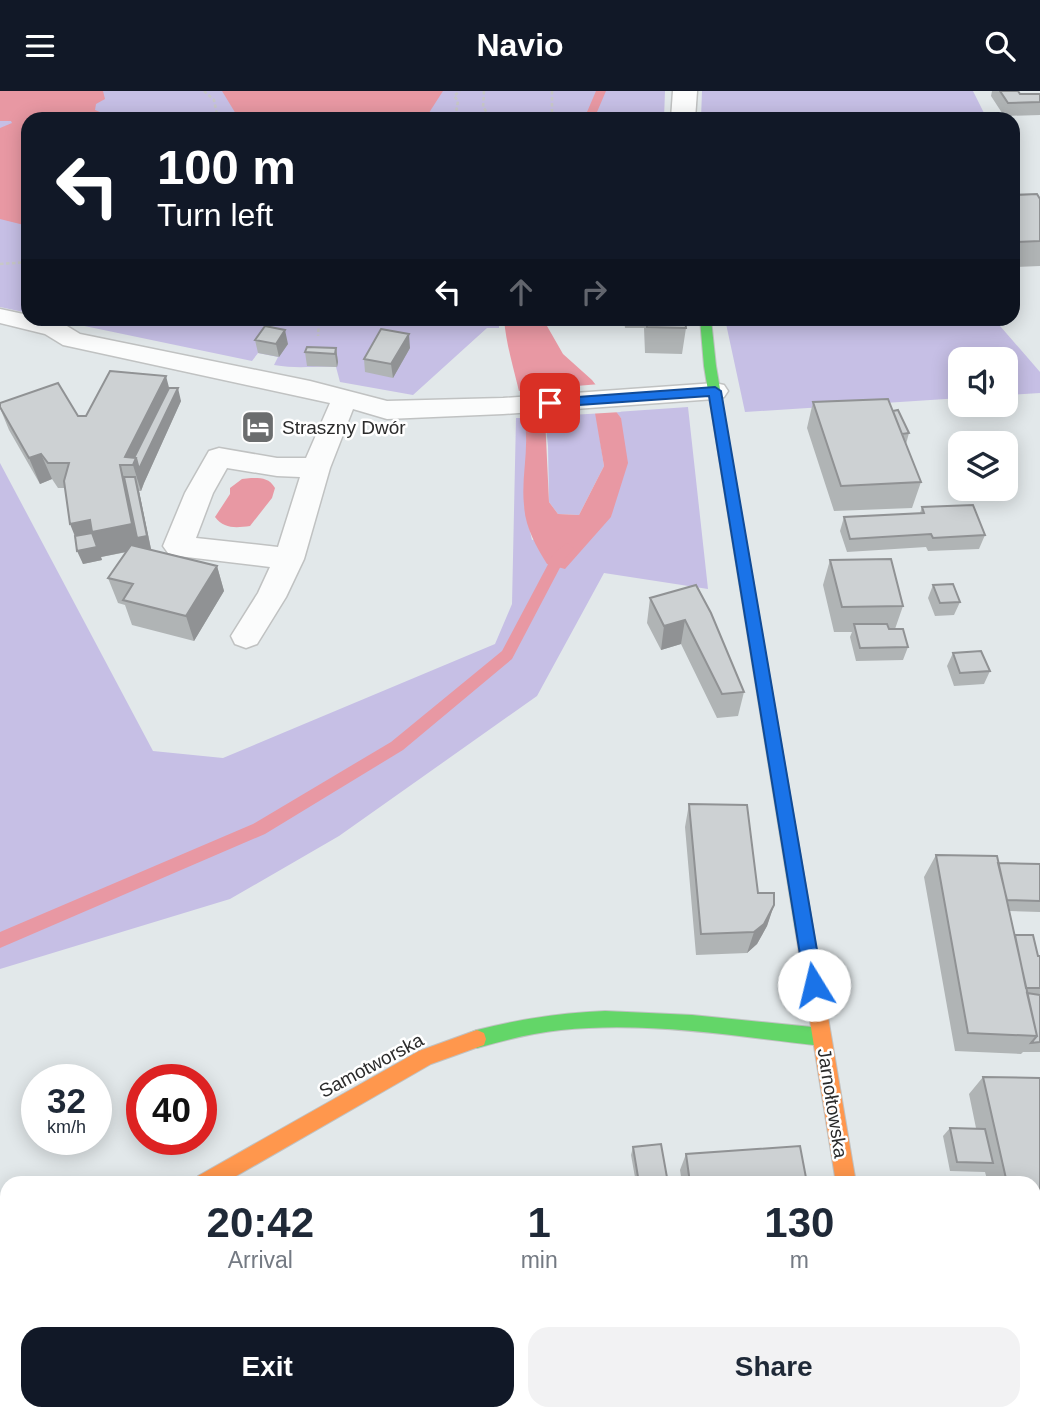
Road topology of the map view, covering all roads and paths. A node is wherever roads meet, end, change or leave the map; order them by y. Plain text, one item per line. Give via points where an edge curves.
1 (204, 91) edge
2 (460, 91) edge
3 (484, 91) edge
4 (552, 91) edge
5 (685, 91) edge
6 (217, 112) edge
7 (456, 112) edge
8 (485, 112) edge
9 (552, 112) edge
10 (684, 112) edge
11 (21, 262) edge
12 (0, 264) edge
13 (0, 316) edge
14 (21, 321) edge
15 (44, 326) edge
16 (319, 326) edge
17 (706, 326) edge
18 (318, 337) dead end
19 (715, 391) junction
20 (344, 400) junction
21 (316, 468) junction
22 (289, 559) junction
23 (246, 636) dead end
24 (822, 1037) junction
25 (217, 1176) edge
26 (845, 1176) edge

1 - 6 path via 214,100
2 - 7 path via 454,96
3 - 8 path
4 - 9 path
5 - 10 street
11 - 12 path
13 - 14 lane
15 - 20 lane via 72,340
16 - 18 path
17 - 19 street, Jarnołtowska
19 - 20 lane via 387,410
19 - 24 street, Jarnołtowska
20 - 21 lane
21 - 22 lane
21 - 22 lane via 219,457 178,545
22 - 23 lane
24 - 25 street, Samotworska via 666,1022 588,1020 507,1029 426,1057
24 - 26 street, Jarnołtowska

